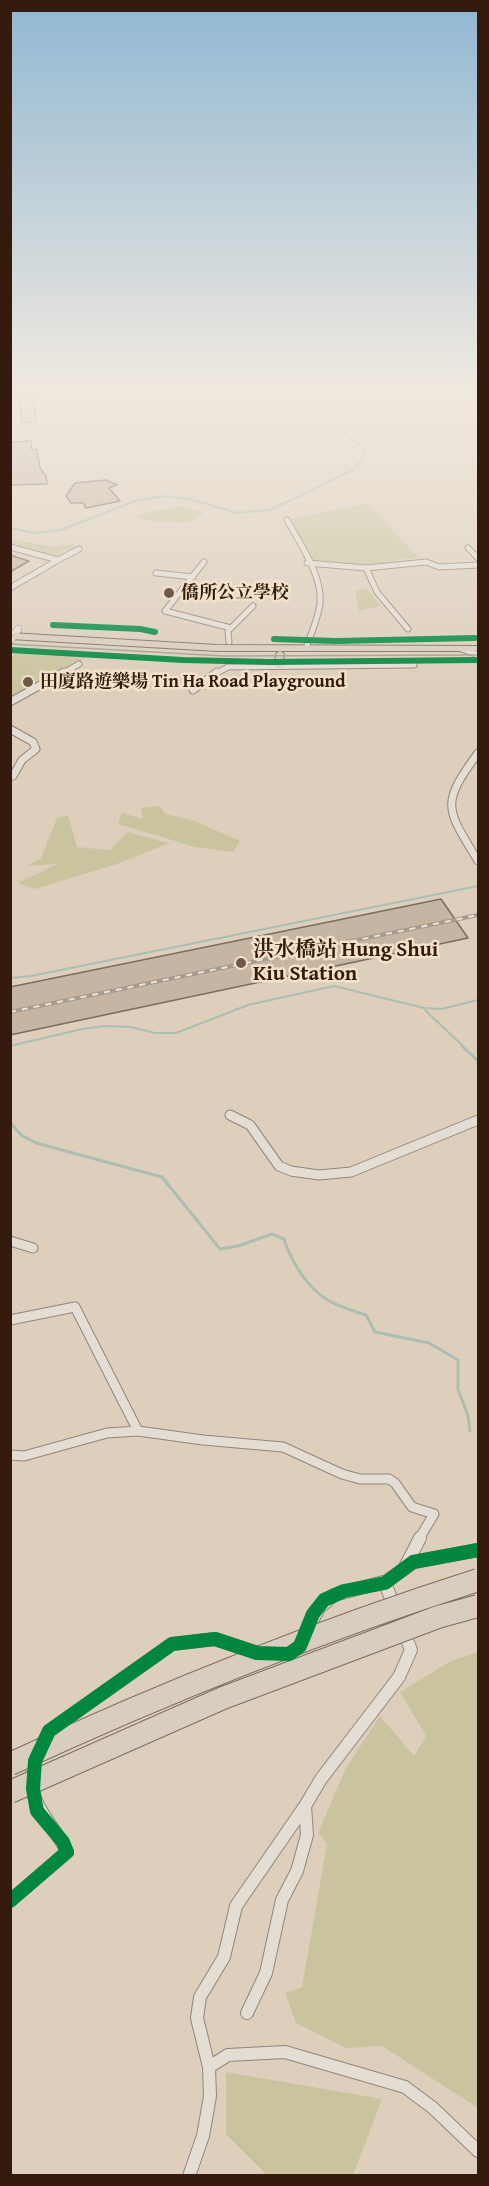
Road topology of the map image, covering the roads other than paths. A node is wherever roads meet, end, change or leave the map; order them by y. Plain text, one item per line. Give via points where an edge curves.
1 (287, 520) dead end
2 (10, 548) edge
3 (468, 548) dead end
4 (79, 549) dead end
5 (478, 558) edge
6 (58, 560) junction
7 (204, 562) dead end
8 (307, 563) junction
9 (478, 565) edge
10 (366, 568) junction
11 (156, 573) dead end
12 (193, 577) junction
13 (10, 588) edge
14 (253, 606) dead end
15 (231, 628) junction
16 (408, 629) dead end
17 (13, 634) edge
18 (478, 643) edge
19 (230, 645) junction
20 (304, 647) junction
21 (269, 649) junction
22 (280, 654) junction
23 (478, 654) edge
24 (79, 664) dead end
25 (279, 665) junction
26 (414, 665) dead end
27 (193, 690) dead end
28 (10, 702) edge
29 (10, 729) edge
30 (478, 753) edge
31 (13, 776) dead end
32 (478, 861) edge
33 (230, 1115) dead end
34 (478, 1120) edge
35 (10, 1241) edge
36 (33, 1248) dead end
37 (10, 1320) edge
38 (138, 1431) junction
39 (10, 1455) edge
40 (478, 1550) edge
41 (404, 1569) junction
42 (478, 1580) edge
43 (385, 1583) junction
44 (478, 1606) edge
45 (10, 1764) edge
46 (10, 1792) edge
47 (305, 1806) junction
48 (10, 1901) edge
49 (247, 2013) dead end
50 (209, 2067) junction
51 (478, 2151) edge
52 (189, 2175) edge

1 - 8 street
2 - 6 street
3 - 5 street
4 - 6 street
6 - 13 street
7 - 12 street
8 - 10 street
8 - 20 street via 318,582 320,602
9 - 10 street via 439,567 417,562
10 - 16 street via 377,592
11 - 12 street
12 - 15 street via 165,611
14 - 15 street
15 - 19 street
17 - 19 main road
18 - 20 main road
19 - 20 main road
19 - 21 main road
20 - 21 main road
20 - 22 main road
20 - 23 main road via 461,649
21 - 22 main road
22 - 25 main road
24 - 28 street
25 - 26 street
25 - 27 street via 228,667
29 - 31 street via 33,742 36,749 22,760
30 - 32 street via 456,782 450,798 456,822
33 - 34 street via 256,1129 278,1166 291,1172 320,1174 341,1174
35 - 36 street
37 - 38 street via 75,1308
38 - 39 street via 107,1433 24,1456
38 - 41 street via 283,1447 342,1474 360,1479 389,1479 412,1507 434,1514
40 - 41 street via 413,1562
41 - 43 street
42 - 45 highway, bridge via 226,1669
43 - 47 street via 411,1650 399,1677
43 - 48 street via 344,1591 324,1600 313,1614 300,1646 289,1654 257,1653 215,1640 171,1644 49,1731 34,1761 33,1789 37,1810 67,1852
44 - 46 highway, bridge via 438,1617 223,1698
47 - 49 street via 307,1835 297,1871 282,1900 266,1973
47 - 50 street via 236,1906 224,1957 200,1997 197,2018
50 - 51 street via 228,2055 285,2052 405,2087
50 - 52 street via 210,2096 203,2136

